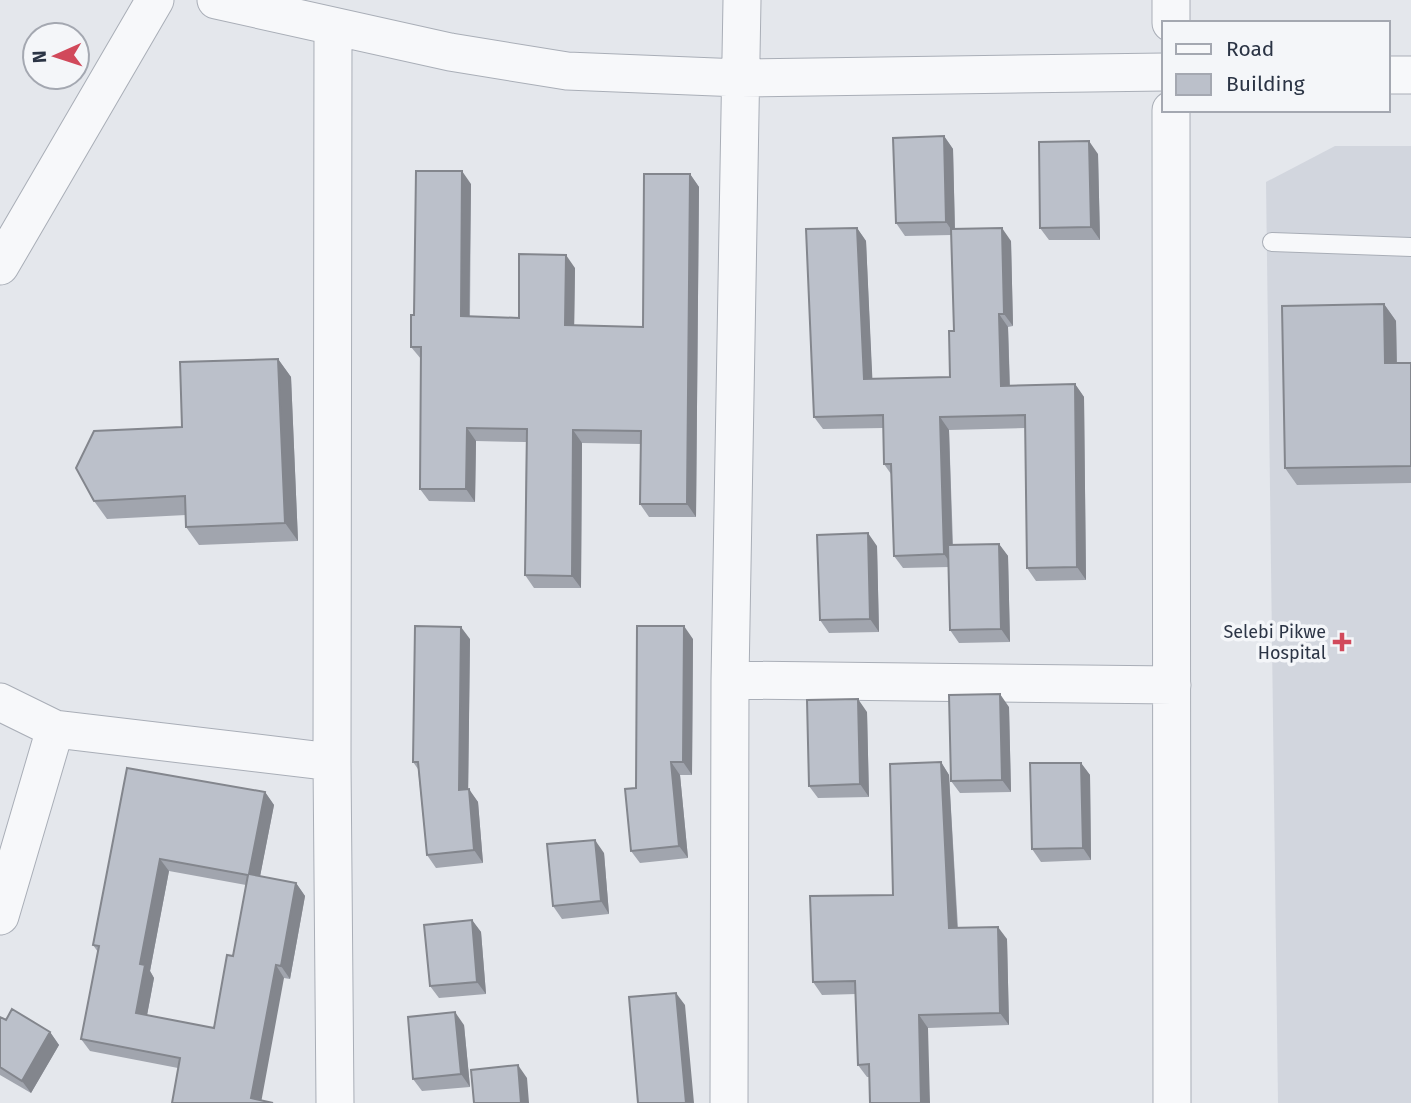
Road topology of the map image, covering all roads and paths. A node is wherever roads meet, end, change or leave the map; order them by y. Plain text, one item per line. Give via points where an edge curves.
1 (155, 0) edge
2 (216, 0) edge
3 (742, 0) edge
4 (1171, 0) edge
5 (1171, 21) edge
6 (333, 27) junction
7 (1162, 72) edge
8 (1390, 75) edge
9 (1411, 75) edge
10 (740, 78) junction
11 (1171, 112) edge
12 (1272, 242) dead end
13 (1411, 247) edge
14 (0, 266) edge
15 (730, 680) junction
16 (1172, 685) junction
17 (0, 702) edge
18 (55, 729) junction
19 (331, 762) junction
20 (0, 916) edge
21 (335, 1103) edge
22 (729, 1103) edge
23 (1172, 1103) edge

1 - 14 street
2 - 6 street
3 - 10 street
4 - 5 street
6 - 10 street via 567,71
6 - 19 street
7 - 10 street
8 - 9 street
10 - 15 street
11 - 16 street
12 - 13 lane
15 - 16 street
15 - 22 street
16 - 23 street
17 - 18 street
18 - 19 street
18 - 20 street
19 - 21 street

